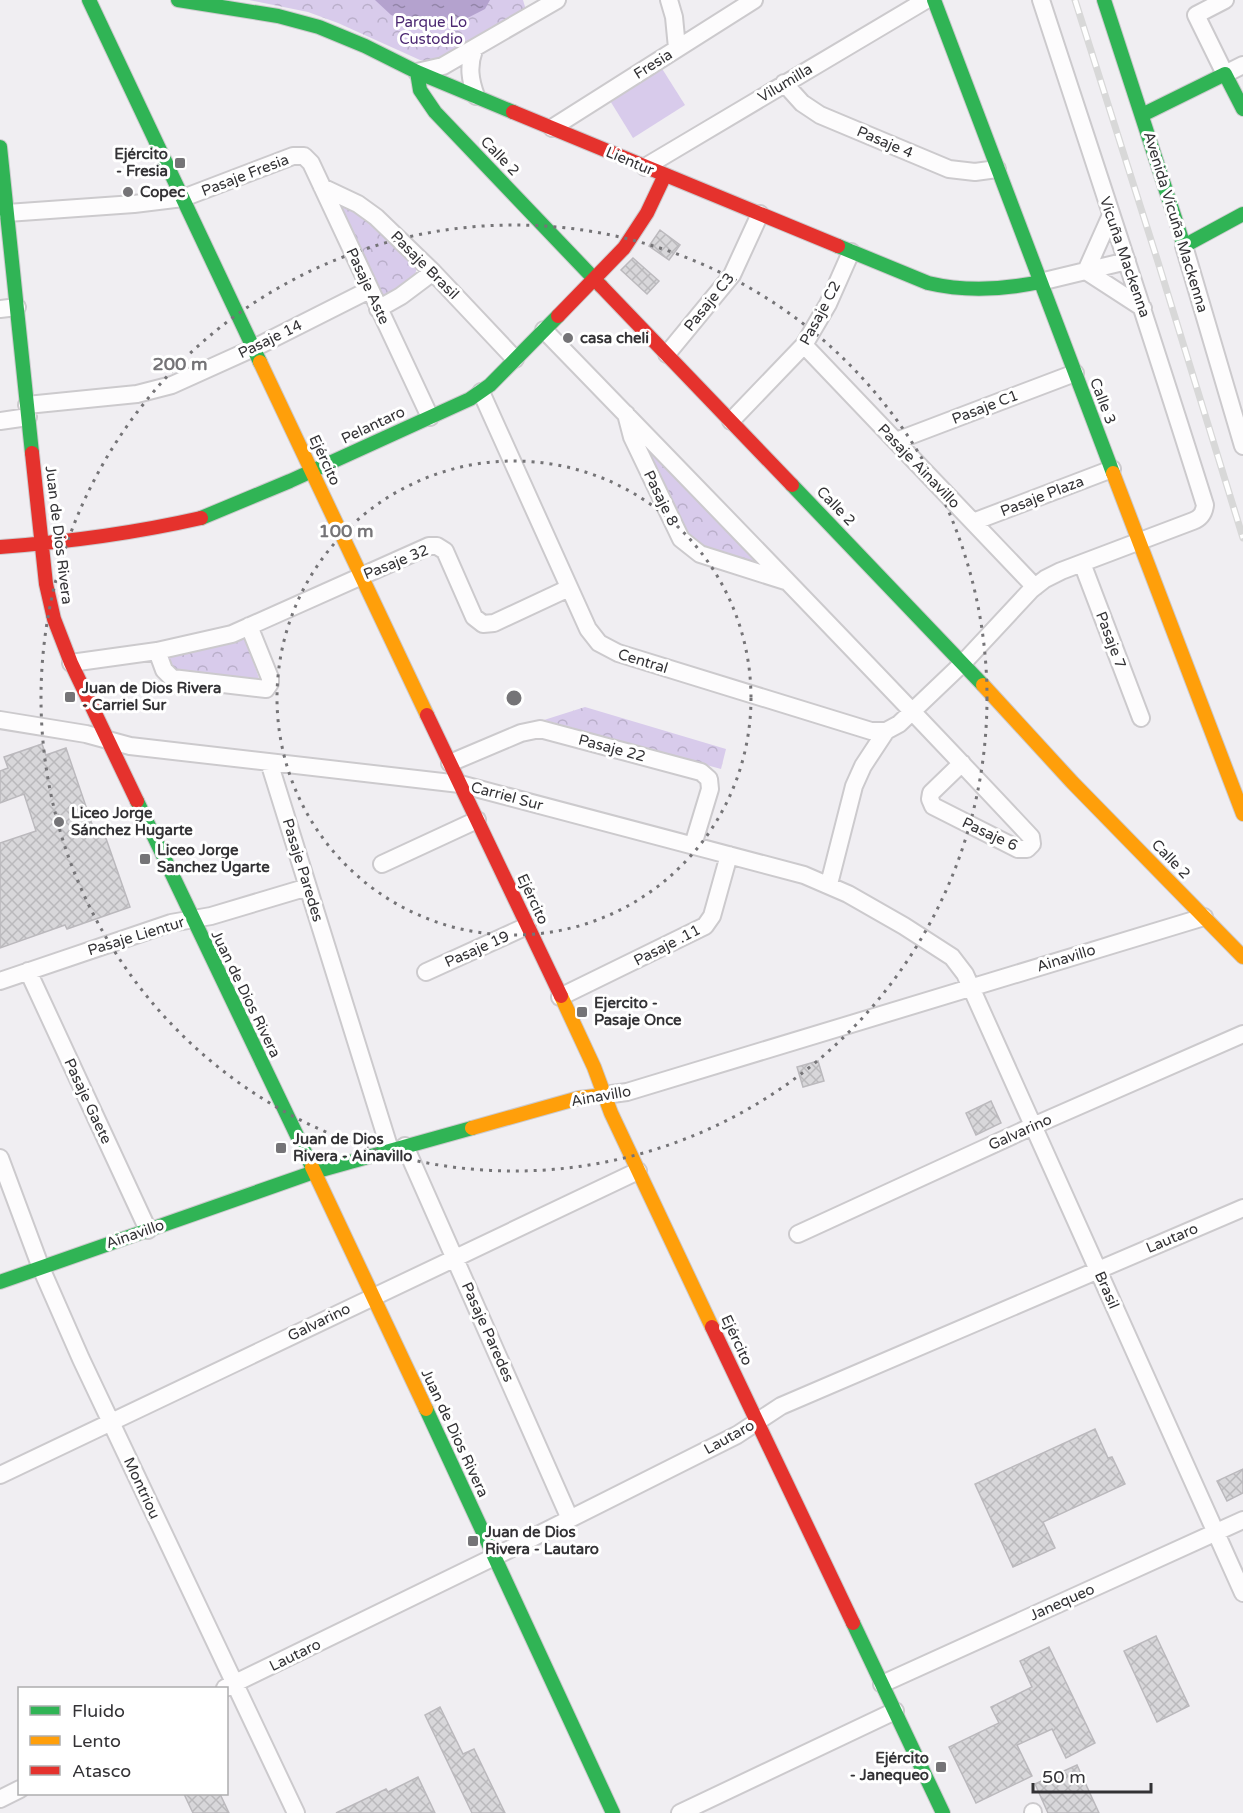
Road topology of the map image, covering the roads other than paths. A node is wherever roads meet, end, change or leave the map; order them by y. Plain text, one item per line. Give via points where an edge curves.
1 (89, 0) edge
2 (178, 0) edge
3 (557, 0) edge
4 (669, 0) edge
5 (754, 0) edge
6 (926, 0) edge
7 (934, 0) edge
8 (1041, 0) edge
9 (1104, 0) edge
10 (1225, 0) edge
11 (677, 48) junction
12 (474, 50) junction
13 (1243, 65) edge
14 (417, 72) junction
15 (1225, 74) junction
16 (784, 83) junction
17 (476, 96) junction
18 (1243, 109) edge
19 (1142, 115) junction
20 (448, 125) junction
21 (552, 128) junction
22 (0, 147) edge
23 (304, 156) joint
24 (645, 167) junction
25 (997, 169) junction
26 (665, 175) junction
27 (322, 187) junction
28 (3, 196) edge
29 (183, 198) junction
30 (7, 213) junction
31 (760, 214) junction
32 (1243, 214) edge
33 (1111, 215) junction
34 (1184, 246) junction
35 (851, 252) junction
36 (1127, 261) junction
37 (1086, 271) junction
38 (433, 272) junction
39 (595, 279) junction
40 (1040, 282) junction
41 (369, 290) junction
42 (8, 308) edge
43 (1143, 308) junction
44 (378, 309) junction
45 (544, 330) junction
46 (804, 345) junction
47 (254, 348) junction
48 (667, 354) junction
49 (515, 359) junction
50 (1075, 373) junction
51 (481, 392) junction
52 (28, 411) junction
53 (626, 414) junction
54 (430, 417) junction
55 (0, 421) edge
56 (731, 421) junction
57 (896, 441) junction
58 (1243, 446) edge
59 (1112, 470) junction
60 (312, 471) junction
61 (973, 522) junction
62 (1140, 541) junction
63 (42, 544) junction
64 (0, 547) edge
65 (1082, 563) junction
66 (362, 575) junction
67 (789, 582) junction
68 (1035, 587) junction
69 (570, 588) junction
70 (249, 626) junction
71 (158, 651) junction
72 (71, 663) junction
73 (963, 663) junction
74 (912, 712) junction
75 (1141, 718) dead end
76 (0, 720) edge
77 (886, 731) junction
78 (106, 740) junction
79 (269, 762) junction
80 (450, 763) junction
81 (962, 763) junction
82 (460, 784) junction
83 (1243, 814) edge
84 (477, 820) junction
85 (693, 845) junction
86 (729, 855) junction
87 (382, 864) dead end
88 (829, 884) junction
89 (308, 886) junction
90 (1204, 916) junction
91 (192, 919) junction
92 (527, 926) junction
93 (1243, 957) edge
94 (28, 971) junction
95 (426, 972) dead end
96 (0, 981) edge
97 (970, 988) junction
98 (560, 997) junction
99 (1243, 1034) edge
100 (604, 1095) junction
101 (1033, 1126) junction
102 (397, 1148) junction
103 (0, 1158) edge
104 (639, 1171) junction
105 (314, 1172) junction
106 (1243, 1208) edge
107 (148, 1230) junction
108 (798, 1234) dead end
109 (455, 1258) junction
110 (41, 1268) junction
111 (1098, 1270) junction
112 (0, 1282) edge
113 (374, 1296) junction
114 (757, 1421) junction
115 (111, 1422) junction
116 (0, 1475) edge
117 (570, 1519) junction
118 (1243, 1520) edge
119 (1216, 1533) junction
120 (494, 1557) junction
121 (1243, 1593) edge
122 (882, 1684) junction
123 (230, 1686) edge
124 (895, 1711) junction
125 (18, 1791) edge
126 (0, 1799) edge
127 (710, 1807) edge
128 (296, 1813) edge
129 (613, 1813) edge
130 (680, 1813) edge
131 (943, 1813) edge

1 - 29 street, Ejército
2 - 14 street, Lientur via 278,16 319,27
3 - 12 street
4 - 11 street
5 - 11 street, Fresia
6 - 16 street, Vilumilla
7 - 25 street, Calle 3
8 - 33 street, Vicuña Mackenna
9 - 19 street, Avenida Vicuña Mackenna
10 - 15 street via 1196,15
11 - 21 street, Fresia
12 - 14 street via 443,66
12 - 17 street via 470,73
13 - 15 street
14 - 17 street, Lientur
14 - 20 street, Calle 2 via 424,97
15 - 18 street
15 - 19 street
16 - 24 street, Vilumilla
16 - 25 street, Pasaje 4 via 820,115 950,169
17 - 20 street via 457,108
17 - 21 street, Lientur
19 - 34 street, Avenida Vicuña Mackenna
20 - 39 street, Calle 2
21 - 24 street, Lientur
22 - 28 street, Juan de Dios Rivera
23 - 27 street, Pasaje Aste
23 - 29 street, Pasaje Fresia via 293,156
24 - 26 street, Lientur
25 - 40 street, Calle 3
26 - 31 street, Lientur
26 - 39 street, Pelantaro via 636,231
27 - 38 street, Pasaje Brasil via 376,217
27 - 41 street, Pasaje Aste
28 - 30 street, Juan de Dios Rivera
29 - 30 street, Pasaje Fresia
29 - 47 street, Ejército
30 - 42 street, Juan de Dios Rivera
31 - 35 street, Lientur
31 - 48 street, Pasaje C3 via 732,275
32 - 34 street
33 - 36 street, Vicuña Mackenna
33 - 37 street
34 - 58 street, Avenida Vicuña Mackenna
35 - 40 street, Lientur via 944,287 990,290
35 - 46 street, Pasaje C2
36 - 37 street, Lientur
36 - 43 street, Vicuña Mackenna
37 - 40 street, Lientur
37 - 43 street
38 - 44 street
38 - 49 street, Pasaje Brasil
39 - 45 street, Pelantaro
39 - 48 street, Calle 2
40 - 50 street, Calle 3
41 - 44 street, Pasaje Aste
41 - 47 street, Pasaje 14
42 - 52 street, Juan de Dios Rivera
43 - 62 street, Vicuña Mackenna via 1204,505 1202,515 1193,521
44 - 54 street, Pasaje Aste
45 - 49 street, Pelantaro
45 - 53 street, Pasaje 8
46 - 56 street, Pasaje C2
46 - 57 street, Pasaje Ainavillo
47 - 52 street, Pasaje 14 via 157,390
47 - 60 street, Ejército
48 - 56 street, Calle 2
49 - 51 street, Pelantaro
50 - 57 street, Pasaje C1
50 - 59 street, Calle 3
51 - 54 street, Pelantaro
51 - 69 street, Central
52 - 55 street, Pasaje 14
52 - 63 street, Juan de Dios Rivera
53 - 67 street, Pasaje 8
53 - 67 street, Pasaje 8 via 635,445 681,539 700,554
54 - 60 street, Pelantaro
56 - 73 street, Calle 2
57 - 61 street, Pasaje Ainavillo
59 - 61 street, Pasaje Plaza
59 - 62 street, Calle 3
60 - 63 street, Pelantaro via 221,512 191,521
60 - 66 street, Ejército
61 - 68 street, Pasaje Ainavillo
62 - 65 street
62 - 83 street, Calle 3
63 - 64 street, Pelantaro
63 - 72 street, Juan de Dios Rivera via 49,603
65 - 68 street
65 - 75 street, Pasaje 7
66 - 69 street, Pasaje 32 via 425,547 437,546 448,555 476,620 489,625
66 - 70 street, Pasaje 32
66 - 80 street, Ejército
67 - 74 street, Pasaje 8
68 - 73 street
69 - 77 street, Central via 593,637 611,651 871,731
70 - 71 street, Pasaje 32 via 203,642
70 - 71 street via 270,678 266,688 172,678 164,670
71 - 72 street, Pasaje 32
72 - 78 street, Juan de Dios Rivera
73 - 74 street
73 - 90 street, Calle 2 via 1072,782
74 - 77 street
74 - 81 street, Pasaje 6
76 - 78 street, Carriel Sur
77 - 88 street via 854,786
78 - 79 street, Carriel Sur
78 - 91 street, Juan de Dios Rivera
79 - 82 street, Carriel Sur
79 - 89 street, Pasaje Paredes
80 - 82 street, Ejército
80 - 85 street, Pasaje 22 via 521,732 540,729 696,770 706,775 710,789
81 - 81 street, Pasaje 6 via 931,793 933,806 1018,849 1027,849 1032,844 1031,837
82 - 84 street, Ejército
82 - 85 street, Carriel Sur
84 - 87 street
84 - 92 street, Ejército
85 - 86 street, Carriel Sur
86 - 88 street, Carriel Sur
86 - 98 street, Pasaje .11 via 711,916 701,930
88 - 97 street, Carriel Sur via 952,957
89 - 91 street, Pasaje Lientur
89 - 102 street, Pasaje Paredes
90 - 93 street, Calle 2
90 - 97 street, Ainavillo
91 - 94 street, Pasaje Lientur via 171,922
91 - 105 street, Juan de Dios Rivera
92 - 95 street, Pasaje 19
92 - 98 street, Ejército
94 - 96 street, Pasaje Lientur
94 - 107 street, Pasaje Gaete
97 - 100 street, Ainavillo via 627,1092
97 - 101 street, Brasil
98 - 100 street, Ejército
99 - 101 street, Galvarino
100 - 102 street, Ainavillo via 579,1098
100 - 104 street, Ejército
101 - 108 street, Galvarino
101 - 111 street, Brasil
102 - 105 street, Ainavillo
102 - 109 street, Pasaje Paredes
103 - 110 street, Montriou
104 - 109 street, Galvarino
104 - 114 street, Ejército
105 - 107 street, Ainavillo
105 - 113 street, Juan de Dios Rivera
106 - 111 street, Lautaro
107 - 110 street, Ainavillo
109 - 113 street, Galvarino
109 - 117 street, Pasaje Paredes
110 - 112 street, Ainavillo
110 - 115 street, Montriou
111 - 114 street, Lautaro via 781,1406
111 - 119 street, Brasil
113 - 115 street, Galvarino
113 - 120 street, Juan de Dios Rivera
114 - 117 street, Lautaro via 737,1435
114 - 122 street, Ejército
115 - 116 street, Galvarino
115 - 123 street, Montriou
117 - 120 street, Lautaro
118 - 119 street, Janequeo
119 - 121 street, Brasil
119 - 122 street, Janequeo
120 - 123 street, Lautaro
120 - 129 street, Juan de Dios Rivera
122 - 124 street, Ejército
123 - 128 street, Montriou
124 - 127 street
124 - 131 street, Ejército
125 - 126 street
127 - 130 street

